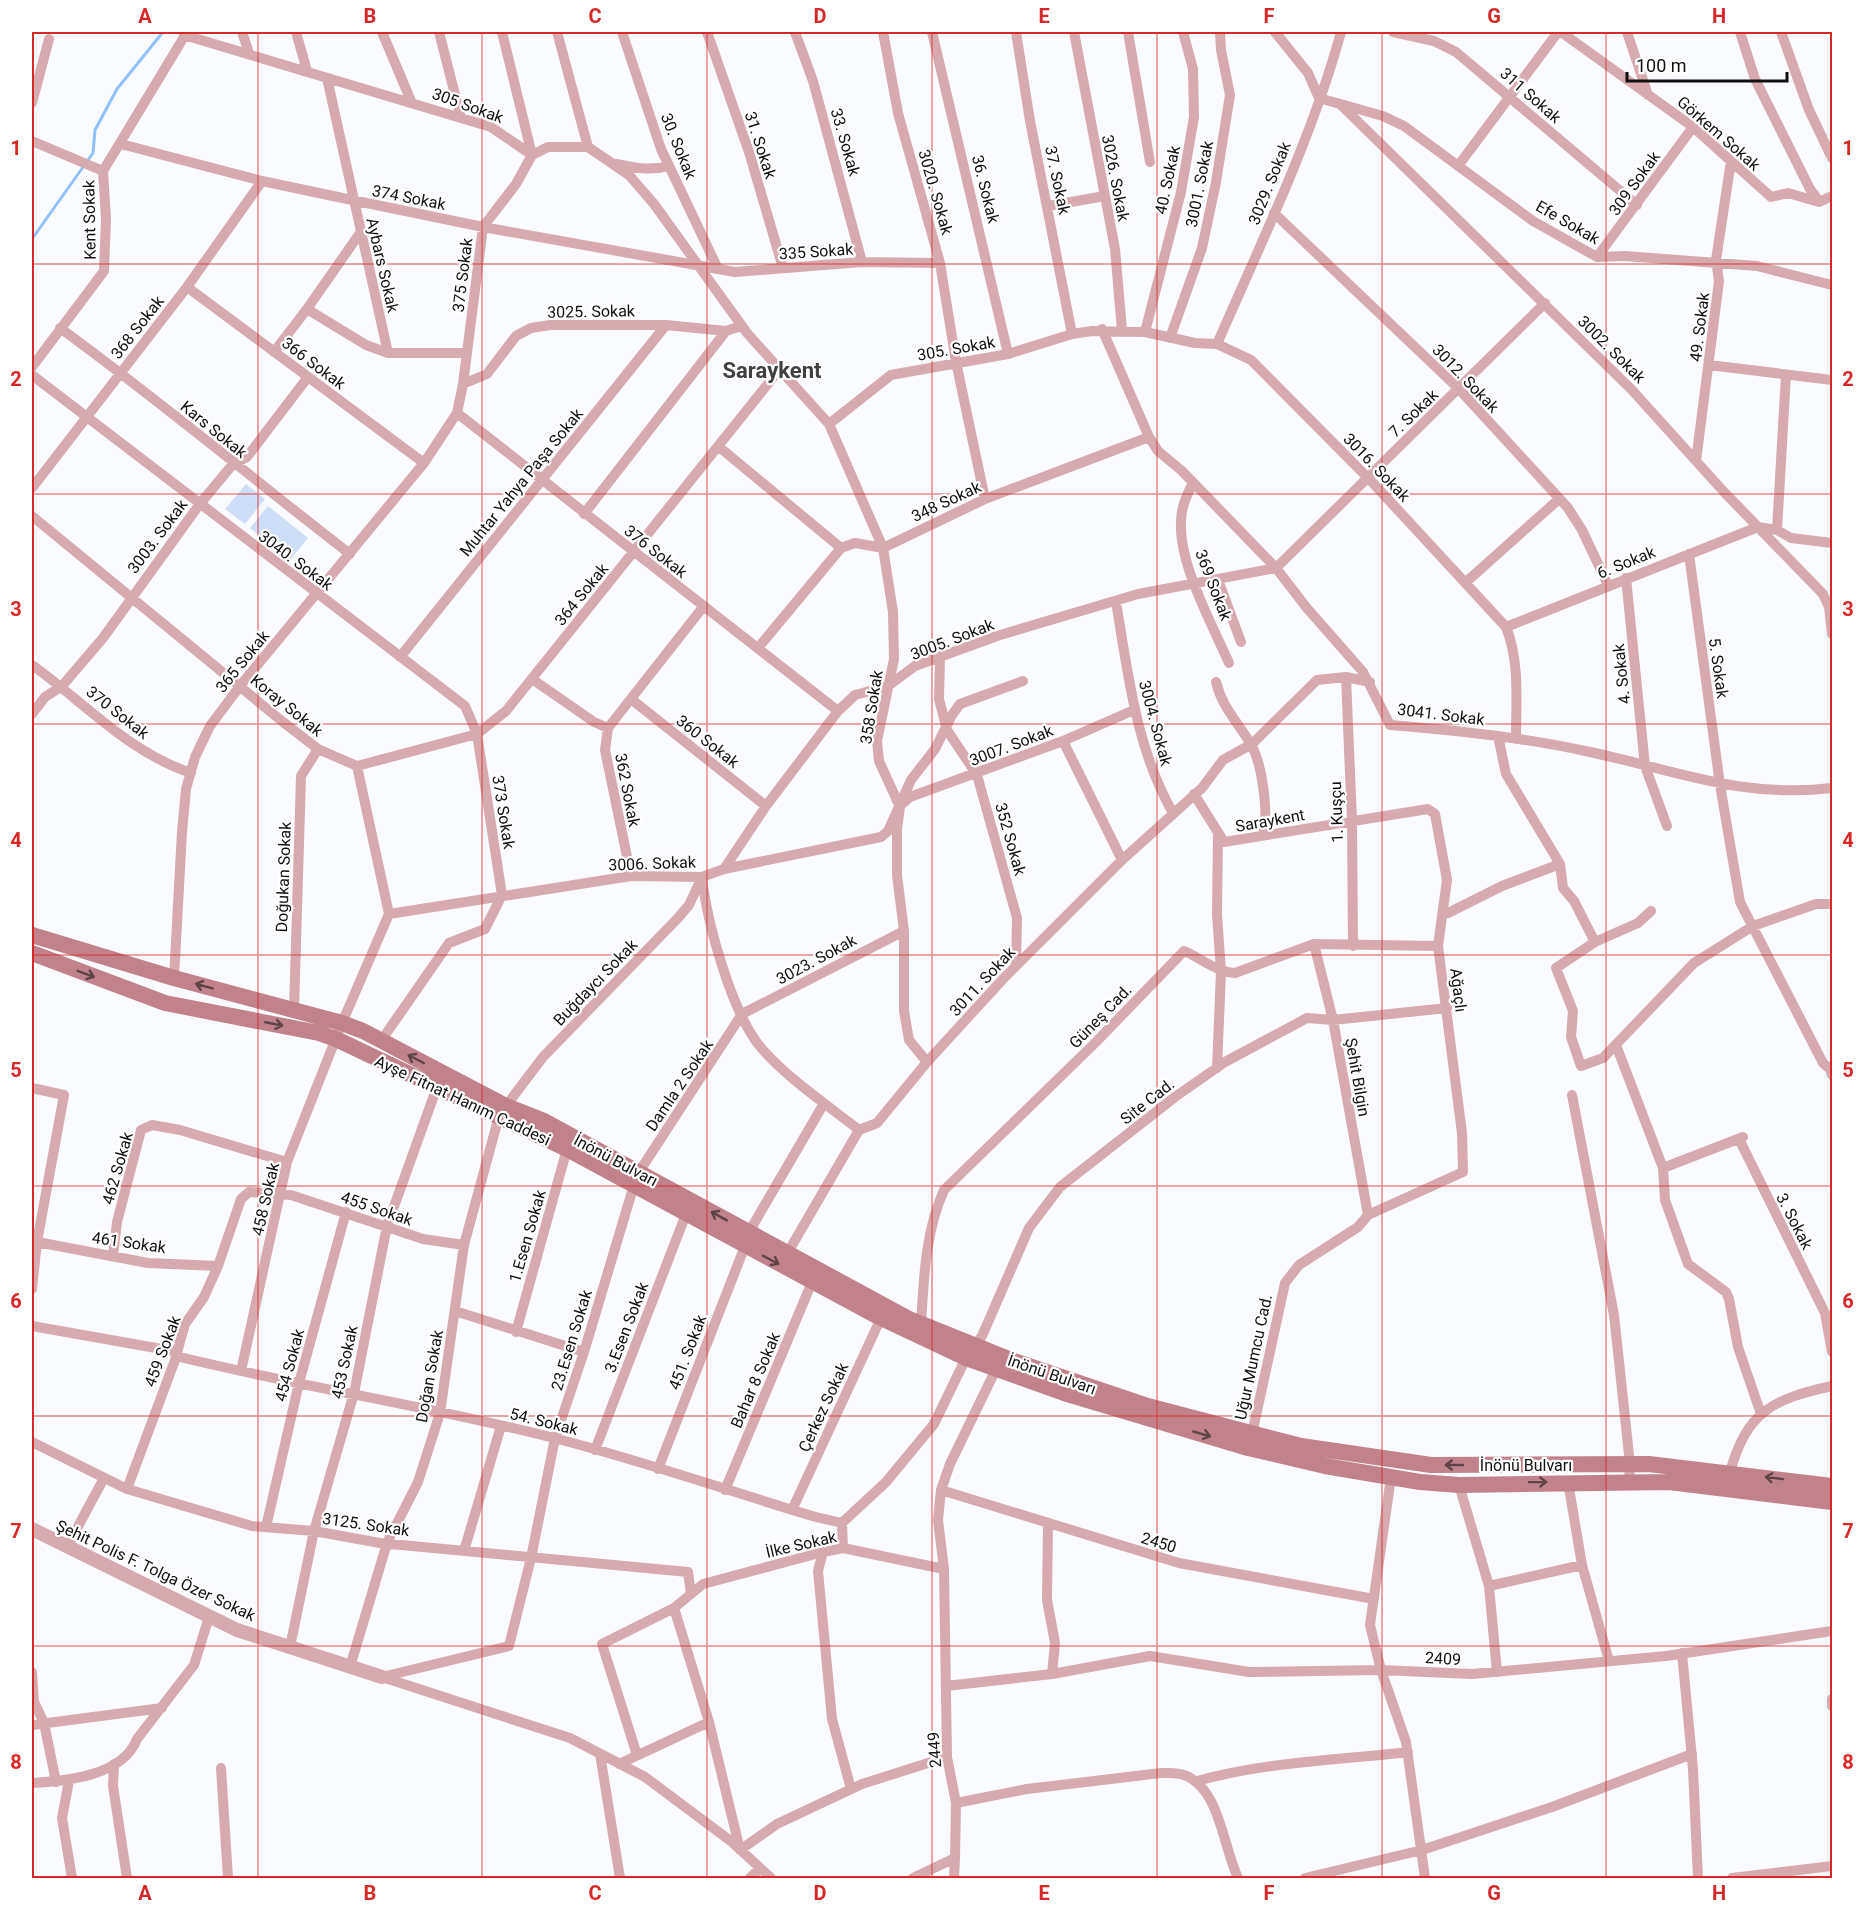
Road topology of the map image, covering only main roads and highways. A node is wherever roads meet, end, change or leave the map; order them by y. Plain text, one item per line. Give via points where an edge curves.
1 (32, 935) edge
2 (32, 953) edge
3 (169, 977) junction
4 (165, 1003) junction
5 (502, 1111) junction
6 (637, 1178) junction
7 (747, 1239) junction
8 (971, 1352) junction
9 (999, 1362) junction
10 (1833, 1486) edge
11 (1833, 1502) edge

1 - 3 main road
2 -> 4 main road, Ayşe Fitnat Hanım Caddesi
3 - 4 main road via 176,988
5 -> 3 main road, İnönü Bulvarı via 381,1041 342,1023
4 -> 5 main road, Ayşe Fitnat Hanım Caddesi via 319,1033 437,1087
5 - 6 main road, Ayşe Fitnat Hanım Caddesi via 567,1149
5 - 6 main road, İnönü Bulvarı via 544,1121
7 -> 6 main road, İnönü Bulvarı
6 - 7 main road, Ayşe Fitnat Hanım Caddesi via 686,1214
7 - 8 main road, İnönü Bulvarı via 787,1254
7 -> 8 main road, Ayşe Fitnat Hanım Caddesi via 812,1282 881,1318
8 - 9 main road, İnönü Bulvarı
10 -> 9 main road, İnönü Bulvarı via 1630,1464 1431,1465 1333,1452 1148,1406
9 -> 11 main road, İnönü Bulvarı via 1064,1393 1248,1448 1325,1466 1459,1485 1670,1482

